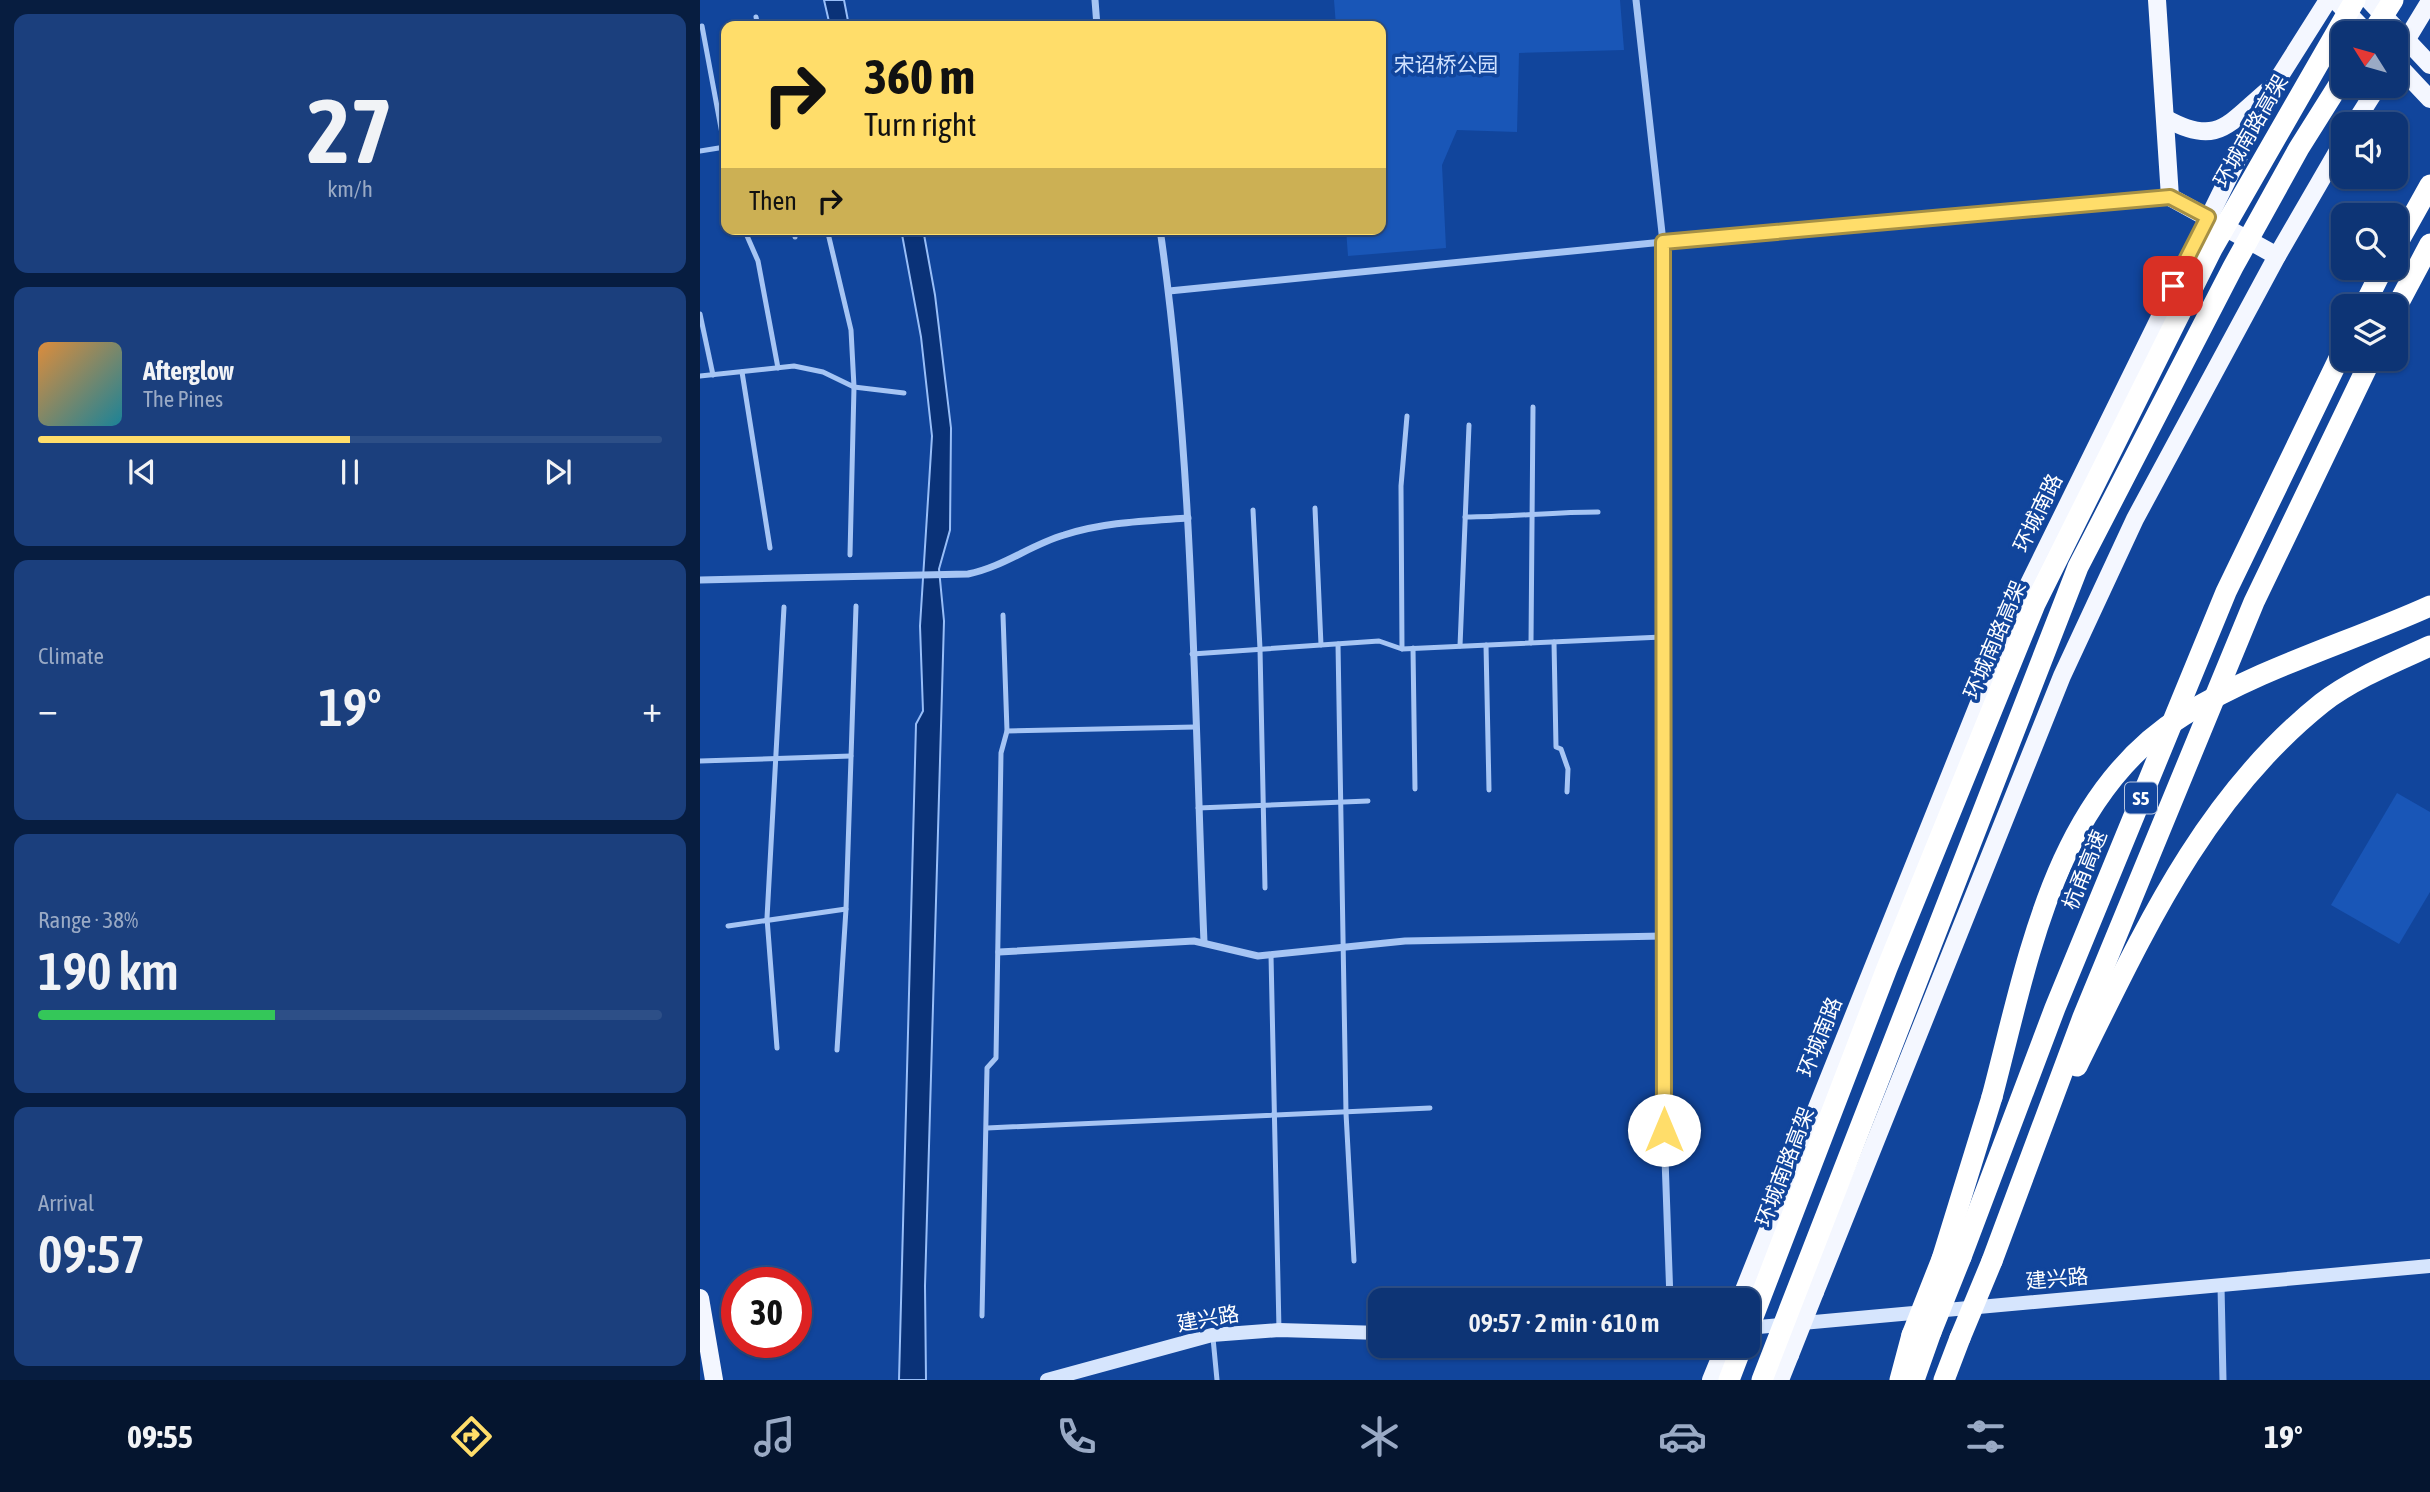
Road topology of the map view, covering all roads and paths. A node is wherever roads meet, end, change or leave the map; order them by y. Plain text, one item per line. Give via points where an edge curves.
1 (1095, 0) edge
2 (1636, 0) edge
3 (2157, 0) edge
4 (2328, 0) edge
5 (2335, 0) edge
6 (2355, 0) edge
7 (2369, 0) edge
8 (2393, 0) edge
9 (2430, 1) edge
10 (756, 17) dead end
11 (757, 21) edge
12 (1097, 21) edge
13 (2357, 21) edge
14 (2378, 21) edge
15 (702, 26) dead end
16 (2408, 37) edge
17 (2430, 65) edge
18 (2408, 76) edge
19 (2273, 87) junction
20 (2331, 97) edge
21 (2430, 99) edge
22 (2165, 118) junction
23 (721, 126) edge
24 (721, 148) edge
25 (700, 151) edge
26 (2331, 163) edge
27 (2430, 185) edge
28 (2170, 197) junction
29 (2208, 217) junction
30 (2408, 224) edge
31 (747, 235) edge
32 (828, 235) edge
33 (1161, 235) edge
34 (1663, 242) junction
35 (2430, 244) edge
36 (2277, 256) junction
37 (1169, 291) junction
38 (2403, 294) edge
39 (700, 314) edge
40 (778, 368) junction
41 (2333, 371) edge
42 (2365, 371) edge
43 (742, 372) junction
44 (713, 375) junction
45 (700, 376) edge
46 (854, 387) junction
47 (904, 393) dead end
48 (1533, 407) dead end
49 (1407, 416) dead end
50 (1469, 425) dead end
51 (1315, 508) dead end
52 (1253, 510) dead end
53 (1598, 512) dead end
54 (1465, 517) junction
55 (1532, 517) junction
56 (1188, 518) junction
57 (770, 548) dead end
58 (850, 555) dead end
59 (700, 580) edge
60 (2430, 606) edge
61 (785, 607) dead end
62 (856, 607) dead end
63 (1003, 615) dead end
64 (1662, 637) junction
65 (1554, 642) junction
66 (1338, 643) junction
67 (1531, 643) junction
68 (1321, 645) junction
69 (1486, 645) junction
70 (1460, 646) junction
71 (2430, 646) edge
72 (1413, 648) junction
73 (1260, 649) junction
74 (1402, 649) junction
75 (1192, 654) junction
76 (1195, 727) junction
77 (1007, 731) junction
78 (851, 756) junction
79 (774, 758) junction
80 (700, 761) edge
81 (1415, 789) dead end
82 (1489, 790) dead end
83 (1567, 792) dead end
84 (1368, 801) dead end
85 (1341, 802) junction
86 (1264, 805) junction
87 (1198, 808) junction
88 (1265, 888) dead end
89 (846, 909) junction
90 (767, 918) junction
91 (728, 926) dead end
92 (1663, 936) junction
93 (1204, 942) junction
94 (1344, 948) junction
95 (999, 952) junction
96 (1271, 955) junction
97 (777, 1048) dead end
98 (836, 1050) dead end
99 (1430, 1108) dead end
100 (1346, 1113) junction
101 (1275, 1117) junction
102 (987, 1128) junction
103 (2020, 1184) junction
104 (1951, 1258) junction
105 (1354, 1261) dead end
106 (2430, 1266) edge
107 (2370, 1273) junction
108 (2430, 1276) edge
109 (2221, 1286) junction
110 (1670, 1288) edge
111 (1745, 1288) edge
112 (700, 1298) edge
113 (1760, 1298) edge
114 (982, 1316) dead end
115 (1760, 1328) edge
116 (1279, 1330) junction
117 (1368, 1333) edge
118 (1922, 1333) junction
119 (1212, 1335) junction
120 (1721, 1358) edge
121 (1737, 1358) edge
122 (714, 1380) edge
123 (1047, 1380) edge
124 (1217, 1380) edge
125 (1711, 1380) edge
126 (1729, 1380) edge
127 (1762, 1380) edge
128 (1780, 1380) edge
129 (1900, 1380) edge
130 (1914, 1380) edge
131 (1944, 1380) edge
132 (2223, 1380) edge

1 - 12 street
2 - 34 street
3 - 22 main road
4 - 19 main road, 环城南路
5 - 13 main road
6 - 113 highway, 环城南路高架, bridge via 2212,249 2035,604
7 - 17 main road, bridge
8 - 14 highway, bridge
9 - 16 main road
10 - 11 lane
15 - 23 lane
18 - 21 main road
19 - 22 main road via 2222,129 2188,131
19 - 29 main road, 环城南路
20 - 127 highway, bridge via 2233,267 2078,567
22 - 28 main road
24 - 25 lane
26 - 36 main road
27 - 30 highway
28 - 29 main road
28 - 34 street
29 - 36 main road
29 - 111 main road, 环城南路 via 2017,608
31 - 40 lane via 758,261
32 - 46 lane via 851,330
33 - 37 street
34 - 37 street
34 - 64 street
35 - 38 highway
36 - 128 main road, bridge via 2135,519 2062,676
37 - 56 street
39 - 44 lane
40 - 43 lane
40 - 46 lane via 823,372
41 - 104 highway, 杭甬高速 / S5 via 2226,592
42 - 103 highway, S5 via 2254,602 2083,1017
43 - 44 lane
43 - 57 lane
44 - 45 lane
46 - 47 lane
46 - 58 lane
48 - 55 lane
49 - 74 lane via 1401,486
50 - 54 lane
51 - 68 lane
52 - 73 lane
53 - 55 lane via 1547,512
54 - 55 lane
54 - 70 lane
55 - 67 lane
56 - 59 street via 1113,524 1062,535 991,569 968,574
56 - 75 street
60 - 104 highway, bridge via 2262,674 2183,716 2130,756 2082,821 2053,880
61 - 79 lane
62 - 78 lane
63 - 77 lane
64 - 65 lane
64 - 92 street
65 - 67 lane
65 - 83 lane via 1556,747 1568,769
66 - 68 lane
66 - 74 lane via 1379,641
66 - 85 lane
67 - 69 lane
68 - 73 lane
69 - 70 lane
69 - 82 lane
70 - 72 lane
71 - 103 highway via 2324,702 2254,765 2203,830 2153,911
72 - 74 lane
72 - 81 lane
73 - 75 lane
73 - 86 lane
75 - 76 street
76 - 77 lane
76 - 87 street
77 - 95 lane via 1001,753
78 - 79 lane
78 - 89 lane
79 - 80 lane
79 - 90 lane
84 - 85 lane
85 - 86 lane
85 - 94 lane
86 - 87 lane
86 - 88 lane
87 - 93 street
89 - 90 lane
89 - 98 lane
90 - 91 lane
90 - 97 lane
92 - 94 street via 1405,941
92 - 110 street
93 - 95 street
93 - 96 street
94 - 96 street
94 - 100 lane
95 - 102 lane via 996,1058 988,1068
96 - 101 lane
99 - 100 lane
100 - 101 lane
100 - 105 lane
101 - 102 lane
101 - 116 lane
102 - 114 lane
103 - 131 highway, S5, bridge
104 - 118 highway, bridge
106 - 107 street
107 - 108 street
107 - 109 street, 建兴路
109 - 115 street, 建兴路
109 - 132 street
112 - 122 main road
116 - 117 street, 建兴路
116 - 119 street, 建兴路
118 - 129 highway
118 - 130 highway
119 - 123 street, 建兴路
119 - 124 lane
120 - 125 main road
121 - 126 highway

